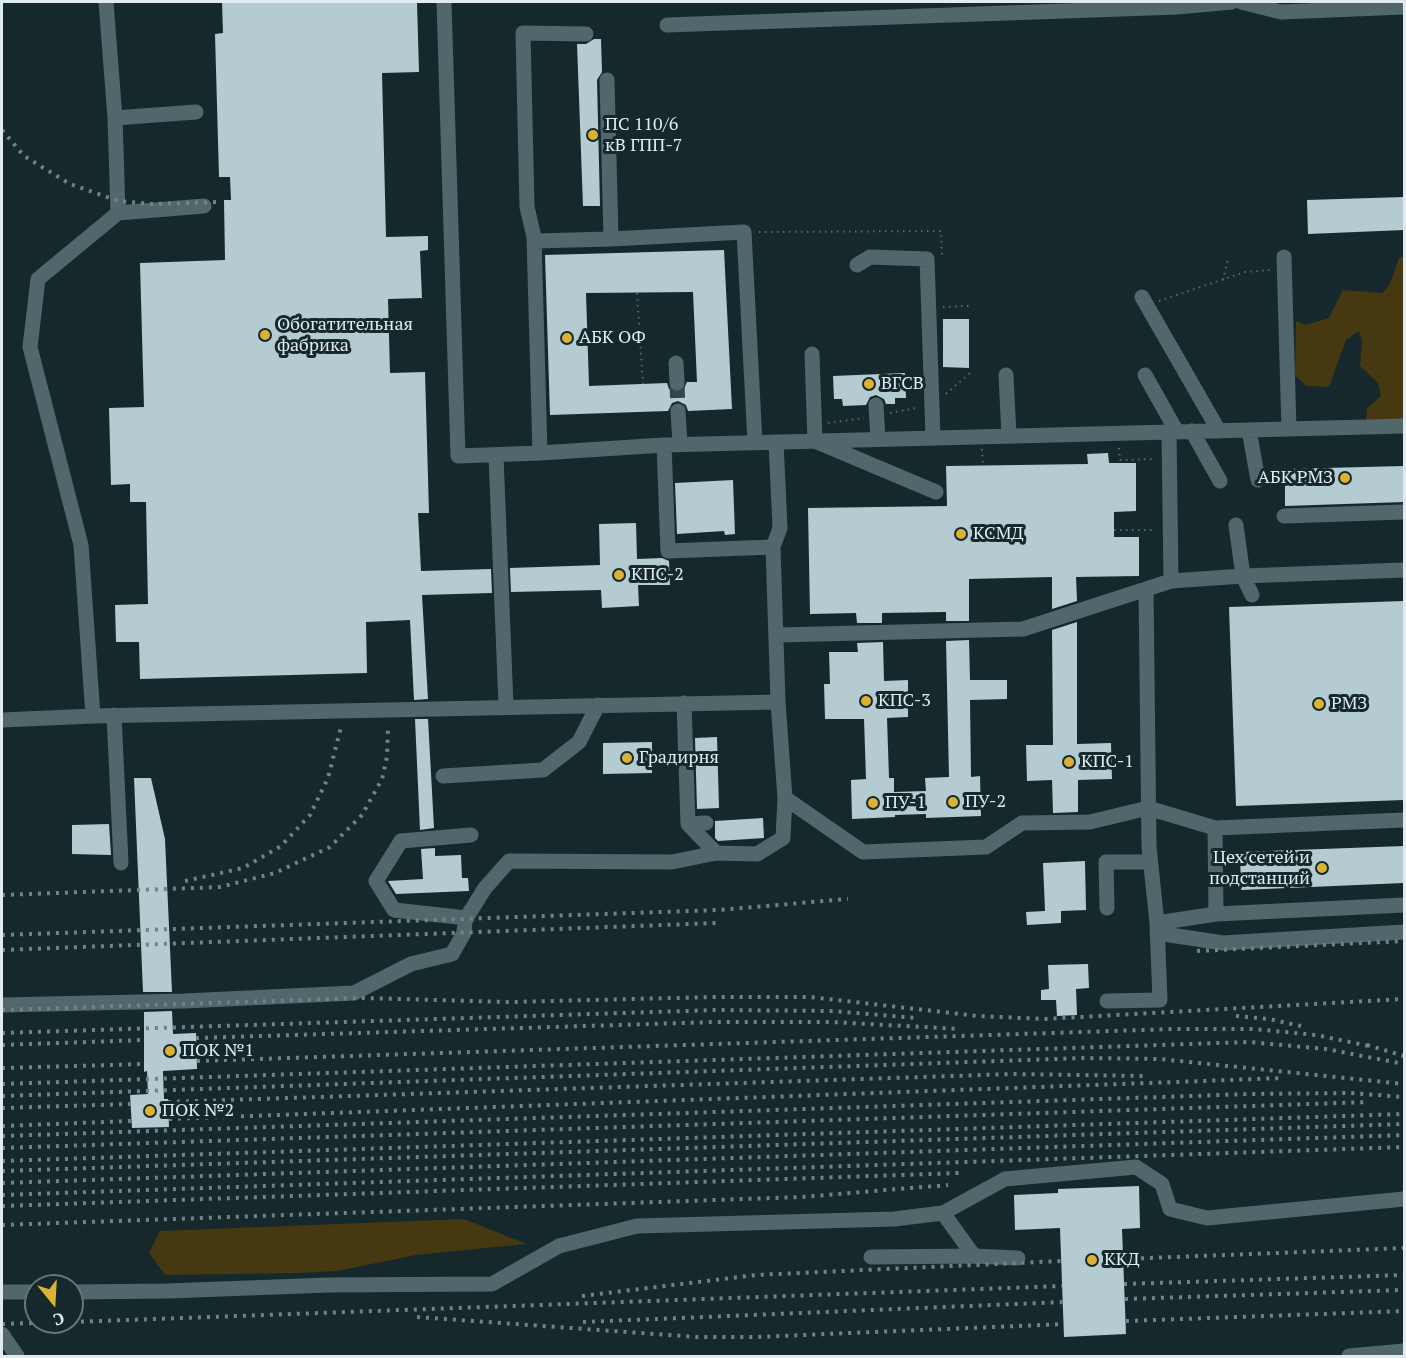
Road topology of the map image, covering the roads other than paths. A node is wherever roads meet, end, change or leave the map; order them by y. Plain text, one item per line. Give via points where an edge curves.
1 (105, 2) edge
2 (444, 2) edge
3 (1232, 2) edge
4 (1240, 2) edge
5 (1177, 4) edge
6 (1281, 7) edge
7 (1404, 7) edge
8 (947, 8) edge
9 (667, 25) dead end
10 (586, 34) dead end
11 (607, 80) dead end
12 (196, 112) dead end
13 (115, 118) junction
14 (204, 206) dead end
15 (118, 213) junction
16 (611, 239) junction
17 (534, 240) junction
18 (1284, 263) road end
19 (857, 265) dead end
20 (1144, 301) road end
21 (812, 354) dead end
22 (676, 363) dead end
23 (1006, 375) dead end
24 (1145, 375) dead end
25 (677, 383) tunnel mouth
26 (876, 405) dead end
27 (678, 411) tunnel mouth
28 (1404, 426) edge
29 (1289, 429) junction
30 (1250, 430) junction
31 (1180, 431) junction
32 (1219, 431) junction
33 (1008, 436) junction
34 (933, 437) junction
35 (878, 439) junction
36 (815, 441) junction
37 (776, 442) junction
38 (754, 443) junction
39 (680, 444) junction
40 (664, 445) junction
41 (540, 453) junction
42 (496, 456) junction
43 (1258, 480) dead end
44 (1220, 481) dead end
45 (936, 492) dead end
46 (1404, 512) edge
47 (1284, 516) dead end
48 (1236, 525) dead end
49 (773, 547) junction
50 (1404, 570) edge
51 (1243, 576) junction
52 (1171, 581) junction
53 (1146, 589) junction
54 (1252, 595) dead end
55 (777, 635) junction
56 (778, 702) junction
57 (684, 703) junction
58 (598, 705) junction
59 (506, 706) junction
60 (93, 716) junction
61 (114, 716) junction
62 (2, 720) edge
63 (443, 776) dead end
64 (785, 798) junction
65 (1148, 808) junction
66 (1404, 820) edge
67 (706, 823) dead end
68 (688, 824) junction
69 (1215, 828) junction
70 (471, 835) dead end
71 (716, 853) junction
72 (1150, 862) junction
73 (121, 863) dead end
74 (1400, 905) edge
75 (1107, 908) dead end
76 (1216, 914) junction
77 (467, 918) junction
78 (1157, 928) junction
79 (1401, 933) edge
80 (1107, 1001) dead end
81 (2, 1005) edge
82 (1404, 1199) edge
83 (943, 1213) junction
84 (974, 1256) junction
85 (871, 1257) dead end
86 (1018, 1258) dead end
87 (2, 1292) edge
88 (24, 1292) edge
89 (84, 1292) edge
90 (2, 1334) edge
91 (1404, 1351) edge
92 (17, 1356) edge
93 (1349, 1356) edge

1 - 13 lane
2 - 42 lane via 458,456
3 - 5 lane
4 - 6 lane
5 - 8 lane
6 - 7 lane
8 - 9 lane
10 - 17 lane via 523,33 527,207
11 - 16 lane
12 - 13 lane
13 - 15 lane
14 - 15 lane
15 - 60 lane via 38,279 30,347 81,545
16 - 17 lane
16 - 38 lane via 744,232
17 - 41 lane
18 - 29 lane
19 - 34 lane via 870,257 927,259
20 - 32 lane
21 - 36 lane
22 - 25 lane
23 - 33 lane
24 - 31 lane
26 - 35 lane
27 - 39 lane
28 - 29 lane
29 - 30 lane
30 - 32 lane
30 - 43 lane
31 - 32 lane
31 - 33 lane
31 - 44 lane
31 - 52 lane
33 - 34 lane
34 - 35 lane
35 - 36 lane
36 - 37 lane
36 - 45 lane
37 - 38 lane
37 - 49 lane via 780,528
38 - 39 lane
39 - 40 lane
40 - 41 lane
40 - 49 lane via 668,551
41 - 42 lane
42 - 59 lane
46 - 47 lane
48 - 51 lane
49 - 55 lane
50 - 51 lane
51 - 52 lane
51 - 54 lane
52 - 53 lane
53 - 55 lane via 1023,629
53 - 65 lane
55 - 56 lane
56 - 57 lane
56 - 64 lane
57 - 58 lane
57 - 68 lane
58 - 59 lane
58 - 63 lane via 579,742 543,770
59 - 61 lane
60 - 61 lane
60 - 62 lane
61 - 73 lane
64 - 65 lane via 863,852 986,847 1022,824 1090,822
64 - 71 lane via 783,838 757,854
65 - 69 lane
65 - 72 lane
66 - 69 lane
67 - 68 lane
68 - 71 lane
69 - 76 lane
70 - 77 lane via 401,841 376,881 394,910
71 - 77 lane via 672,862 509,861 485,888
72 - 75 lane via 1106,862
72 - 78 lane
74 - 76 lane
74 - 79 lane
76 - 78 lane
77 - 81 lane via 452,954 411,964 354,993
78 - 79 lane via 1223,943
78 - 80 lane via 1160,1000
82 - 83 lane via 1207,1218 1170,1209 1162,1184 1136,1167 1005,1179
83 - 84 lane
83 - 89 lane via 894,1219 636,1226 559,1246 492,1284
84 - 85 lane
84 - 86 lane
87 - 88 lane
90 - 92 lane
91 - 93 lane

